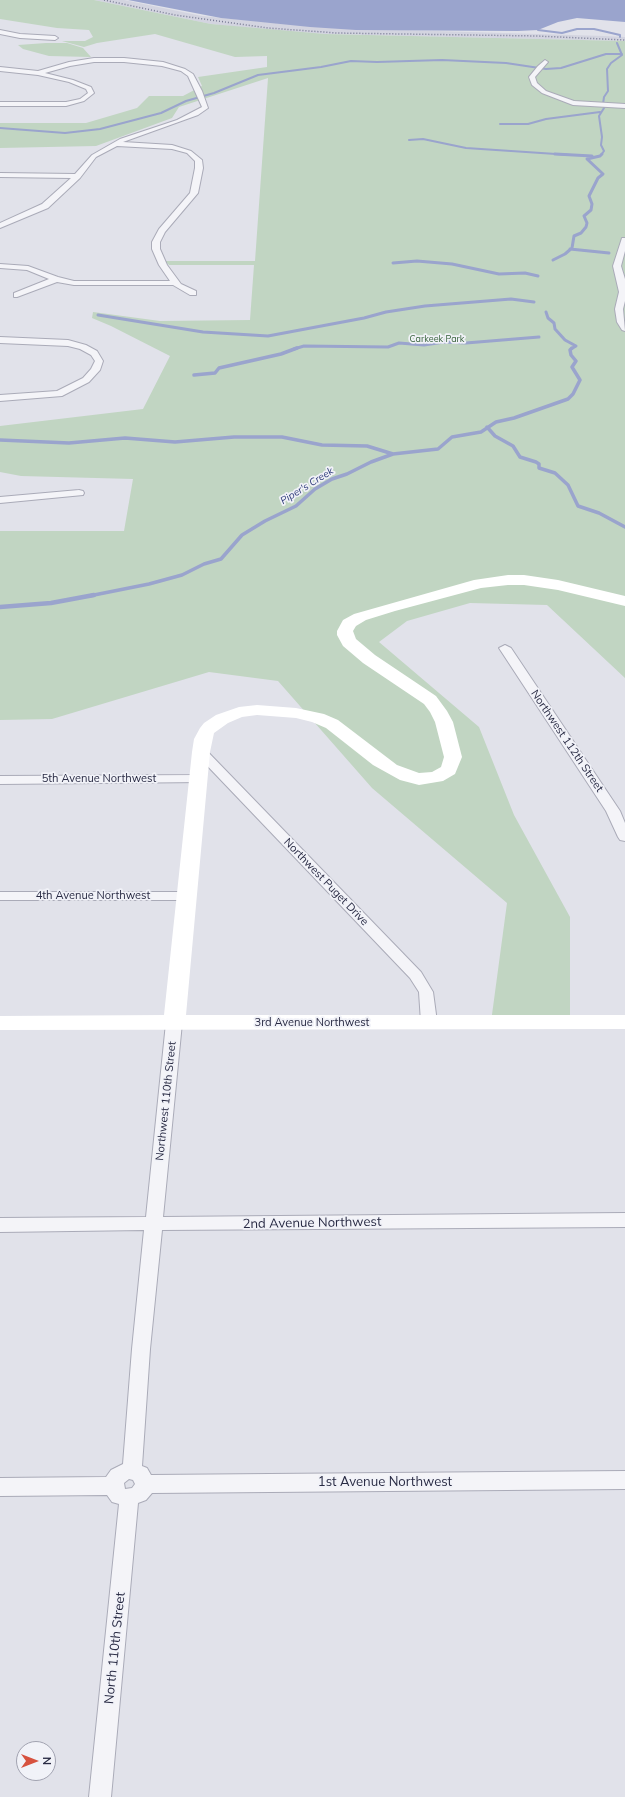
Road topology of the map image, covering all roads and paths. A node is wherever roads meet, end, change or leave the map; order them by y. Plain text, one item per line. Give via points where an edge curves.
1 (0, 32) edge
2 (55, 38) dead end
3 (545, 62) dead end
4 (0, 69) edge
5 (38, 73) junction
6 (0, 104) edge
7 (625, 106) edge
8 (113, 144) junction
9 (0, 176) edge
10 (77, 176) junction
11 (0, 218) edge
12 (20, 218) junction
13 (0, 226) edge
14 (625, 240) edge
15 (0, 266) edge
16 (56, 279) junction
17 (176, 283) junction
18 (193, 293) dead end
19 (17, 295) dead end
20 (625, 328) edge
21 (0, 340) edge
22 (0, 398) edge
23 (79, 494) dead end
24 (0, 500) edge
25 (625, 601) edge
26 (505, 648) dead end
27 (201, 752) junction
28 (199, 779) junction
29 (0, 780) edge
30 (625, 837) edge
31 (0, 896) edge
32 (186, 896) junction
33 (429, 1022) junction
34 (625, 1022) edge
35 (0, 1023) edge
36 (174, 1023) junction
37 (625, 1220) edge
38 (0, 1225) edge
39 (154, 1225) junction
40 (138, 1477) junction
41 (625, 1480) edge
42 (0, 1487) edge
43 (121, 1492) junction
44 (100, 1797) edge

1 - 2 street
3 - 7 street via 532,77 534,84 544,92 573,103
4 - 5 street
5 - 6 street via 85,86 91,91 90,95 73,103
5 - 8 street via 85,61 118,60 163,64 191,75 204,109
8 - 10 street via 97,154
8 - 17 street via 172,147 189,152 198,160 194,193 156,242 159,256
9 - 10 street
10 - 12 street via 45,206
11 - 12 street
12 - 13 street
14 - 20 street via 617,266 623,292 619,309 621,322
15 - 16 street via 28,268
16 - 17 street via 82,283
16 - 19 street
17 - 18 street
21 - 22 street via 53,342 83,347 94,353 100,361 86,380 59,394
23 - 24 street
25 - 27 street, Northwest 110th Street via 558,585 508,580 480,584 418,600 360,616 349,623 345,631 349,642 430,700 438,711 444,722 453,757 449,770 437,777 419,779 406,776 391,769 332,724 296,713 257,710 239,712 222,718 206,732
26 - 30 street, Northwest 112th Street via 613,811
27 - 28 street, Northwest 110th Street
27 - 33 street, Northwest Puget Drive via 416,975 426,992
28 - 29 street, 5th Avenue Northwest
28 - 32 street, Northwest 110th Street
31 - 32 street, 4th Avenue Northwest
32 - 36 street, Northwest 110th Street
33 - 34 street, 3rd Avenue Northwest
33 - 36 street, 3rd Avenue Northwest
35 - 36 street, 3rd Avenue Northwest
36 - 39 street, Northwest 110th Street
37 - 39 street, 2nd Avenue Northwest
38 - 39 street, 2nd Avenue Northwest
39 - 40 street, Northwest 110th Street via 141,1349
40 - 41 street, 1st Avenue Northwest
40 - 43 street via 122,1473 118,1476 115,1479
42 - 43 street
43 - 44 street, North 110th Street

